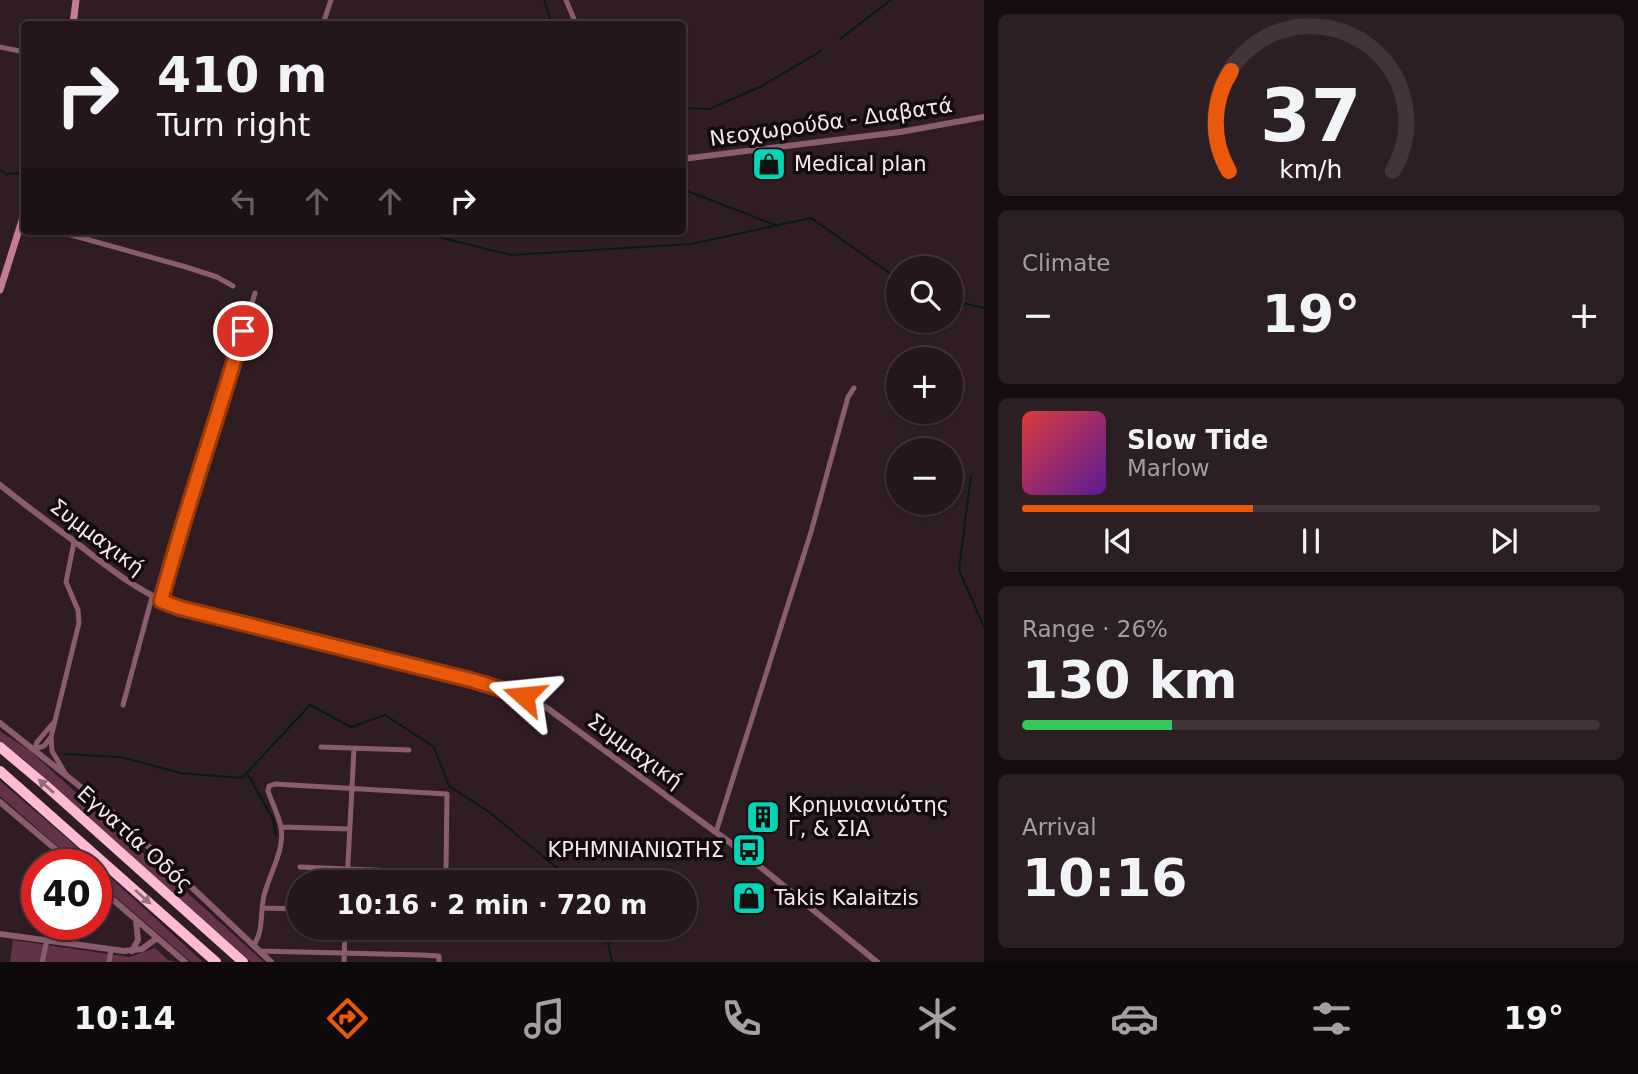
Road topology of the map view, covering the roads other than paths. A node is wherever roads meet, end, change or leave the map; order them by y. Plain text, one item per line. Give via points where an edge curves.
1 (76, 0) edge
2 (331, 0) edge
3 (566, 0) edge
4 (73, 21) edge
5 (324, 21) edge
6 (575, 21) edge
7 (0, 47) edge
8 (21, 51) edge
9 (984, 117) edge
10 (686, 159) edge
11 (21, 229) edge
12 (72, 235) edge
13 (233, 286) dead end
14 (0, 290) edge
15 (255, 293) dead end
16 (853, 388) dead end
17 (0, 485) edge
18 (74, 542) junction
19 (152, 597) junction
20 (161, 601) junction
21 (123, 705) dead end
22 (54, 722) junction
23 (0, 723) edge
24 (51, 737) junction
25 (0, 747) edge
26 (321, 747) dead end
27 (36, 749) junction
28 (354, 749) junction
29 (409, 750) dead end
30 (0, 771) edge
31 (65, 774) junction
32 (351, 788) junction
33 (0, 802) edge
34 (281, 827) junction
35 (350, 829) junction
36 (716, 832) junction
37 (55, 849) edge
38 (300, 867) dead end
39 (348, 869) junction
40 (112, 899) edge
41 (262, 908) junction
42 (287, 909) edge
43 (135, 919) junction
44 (0, 934) edge
45 (21, 937) edge
46 (157, 938) junction
47 (47, 940) joint
48 (345, 940) edge
49 (256, 949) junction
50 (111, 950) junction
51 (133, 950) junction
52 (345, 951) junction
53 (43, 962) edge
54 (110, 962) edge
55 (185, 962) edge
56 (216, 962) edge
57 (243, 962) edge
58 (271, 962) edge
59 (344, 962) edge
60 (439, 962) edge
61 (877, 962) edge

1 - 4 main road
2 - 5 street
3 - 6 street
7 - 8 street
9 - 10 street, Νεοχωρούδα - Διαβατά
11 - 14 main road
12 - 13 street via 161,259
15 - 20 street
16 - 36 street
17 - 18 street, Συμμαχική
18 - 19 street, Συμμαχική
18 - 22 street via 66,582 79,623
19 - 20 street, Συμμαχική
19 - 21 street
20 - 36 street, Συμμαχική via 524,696 547,708
22 - 24 street
22 - 27 street
23 - 27 street
24 - 27 street
24 - 31 street via 52,751
57 -> 25 highway, Εγνατία Οδός
26 - 28 street
27 - 31 street
28 - 29 street
28 - 32 street
30 -> 56 highway, Εγνατία Οδός
31 - 49 street via 121,820
32 - 34 street via 272,785 268,791
32 - 35 street
32 - 39 street via 447,794 446,868 442,873
33 - 37 street
34 - 35 street
34 - 41 street
35 - 39 street
36 - 61 street, Συμμαχική
38 - 39 street
40 - 43 street
41 - 42 street
41 - 49 street
43 - 46 street
43 - 51 street via 139,936
44 - 45 street
46 - 51 street
46 - 55 street
47 - 50 street
47 - 53 street
48 - 52 street
49 - 52 street
49 - 58 street
50 - 51 street
50 - 54 street
52 - 59 street
52 - 60 street via 439,956

